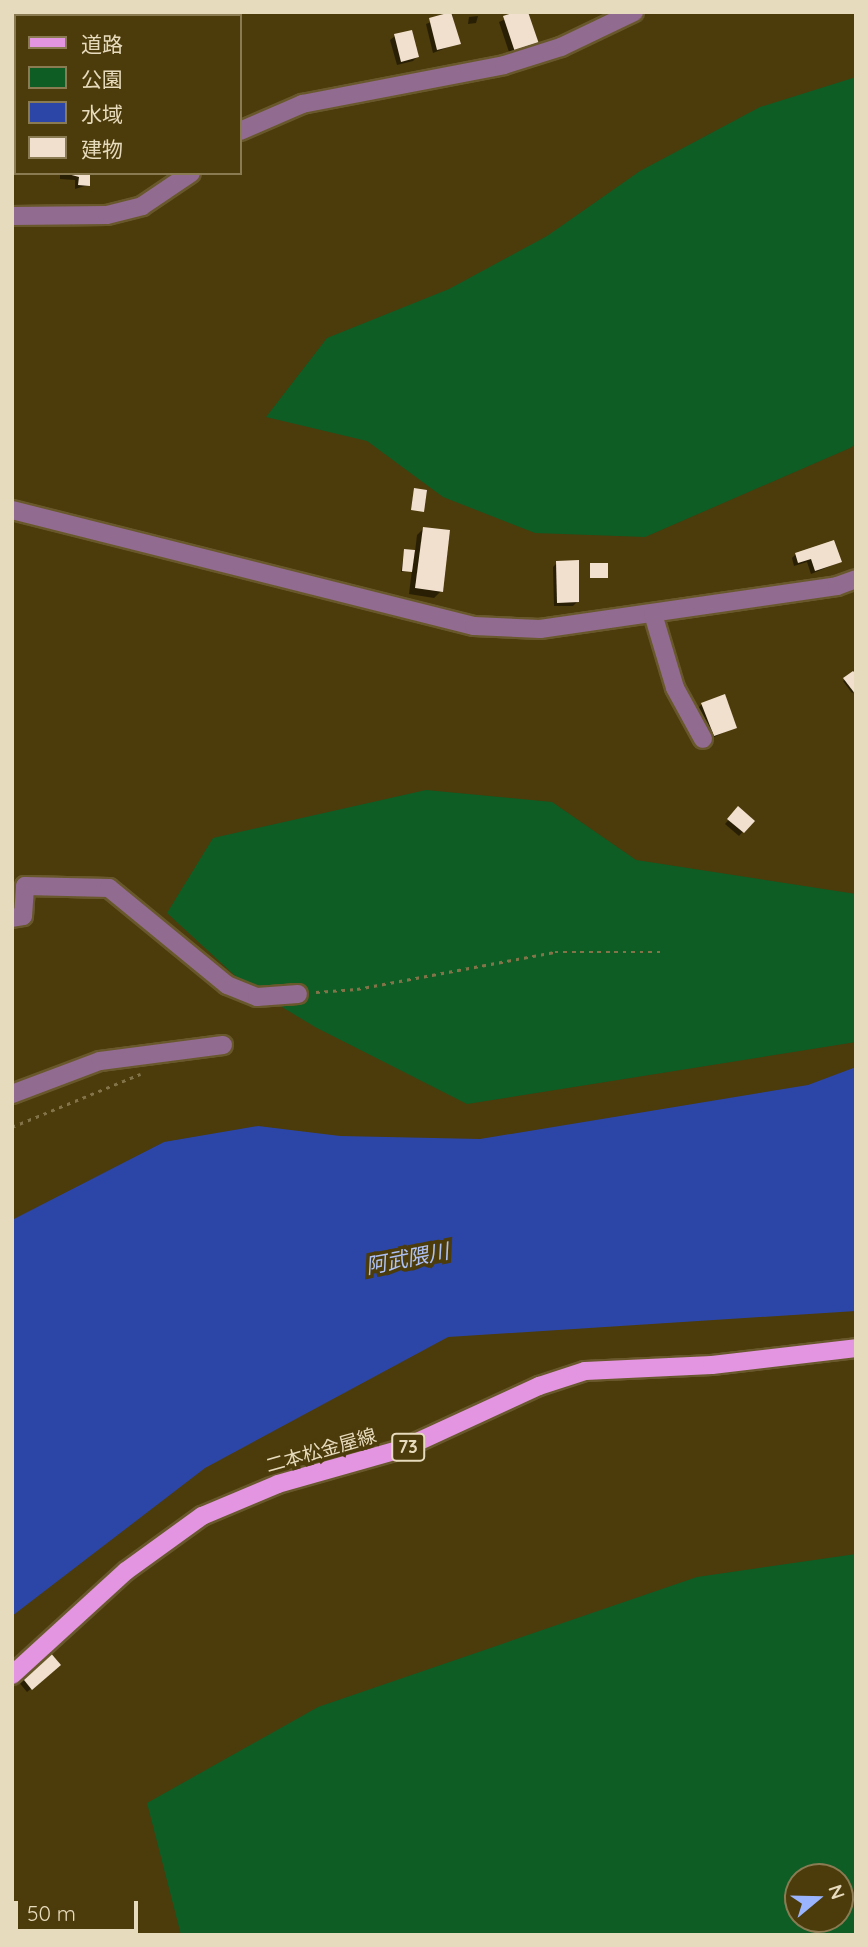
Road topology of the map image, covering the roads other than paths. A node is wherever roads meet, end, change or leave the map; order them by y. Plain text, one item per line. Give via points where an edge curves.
1 (634, 12) edge
2 (242, 130) edge
3 (188, 175) edge
4 (12, 215) edge
5 (12, 510) edge
6 (856, 579) edge
7 (653, 614) junction
8 (704, 739) dead end
9 (12, 918) edge
10 (298, 994) road end
11 (223, 1045) dead end
12 (12, 1094) edge
13 (856, 1348) edge
14 (12, 1675) edge

1 - 2 street via 561,47 504,65 302,104
3 - 4 street via 142,206 107,215
5 - 7 street via 474,626 540,629
6 - 7 street via 837,586
7 - 8 street via 675,688
9 - 10 street via 23,916 25,886 109,888 227,985 257,997
11 - 12 street via 100,1061
13 - 14 main road, 二本松金屋線 / 73 via 712,1365 585,1371 539,1386 402,1449 278,1484 202,1516 126,1571

